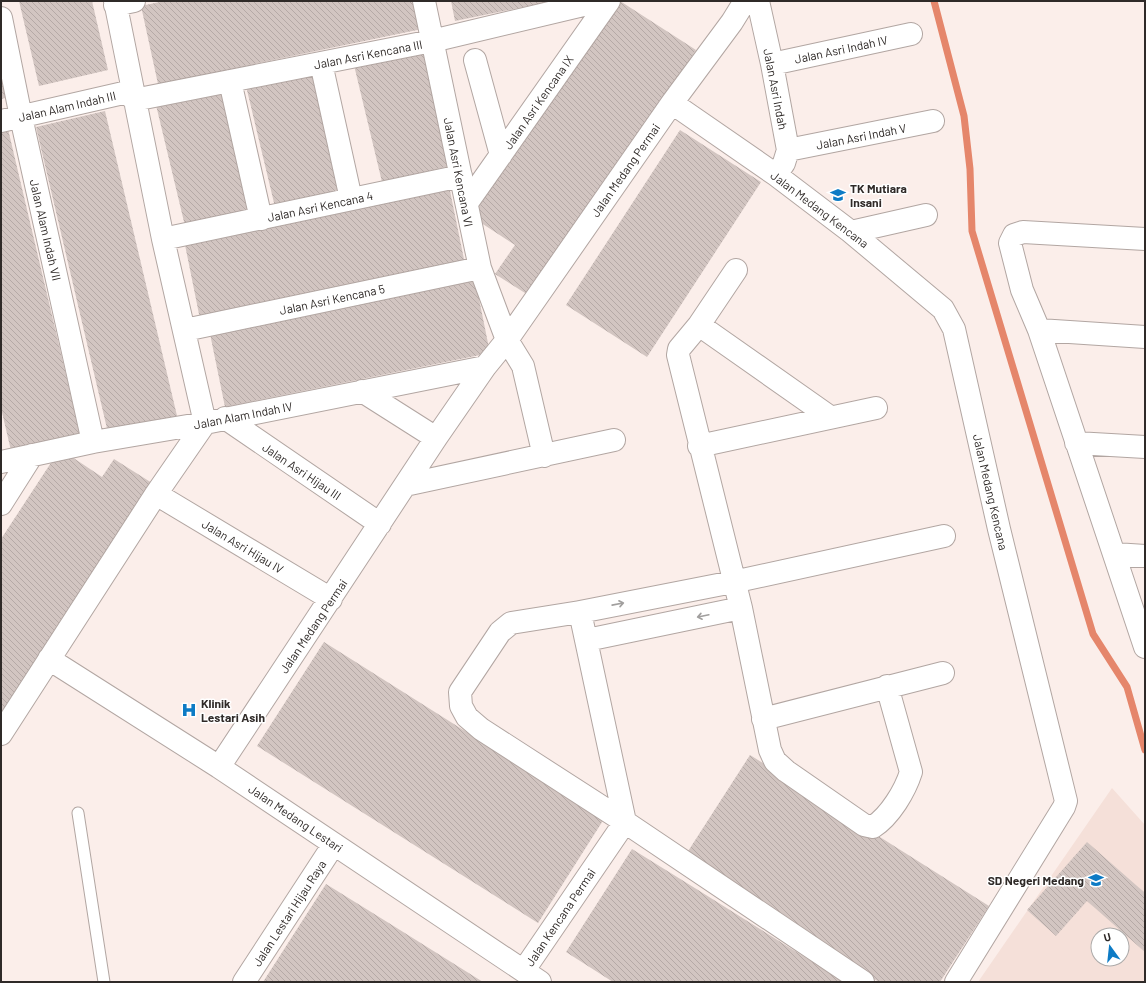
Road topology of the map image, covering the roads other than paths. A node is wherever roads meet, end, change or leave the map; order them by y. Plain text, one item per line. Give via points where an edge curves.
1 (424, 1) edge
2 (600, 1) edge
3 (609, 1) edge
4 (745, 1) edge
5 (758, 1) edge
6 (121, 2) edge
7 (1, 18) edge
8 (911, 34) dead end
9 (432, 41) junction
10 (475, 60) dead end
11 (321, 63) junction
12 (772, 64) junction
13 (230, 81) junction
14 (133, 96) junction
15 (672, 103) junction
16 (11, 119) edge
17 (933, 121) dead end
18 (788, 150) junction
19 (501, 155) junction
20 (776, 175) junction
21 (461, 176) junction
22 (351, 199) junction
23 (467, 202) junction
24 (926, 215) dead end
25 (261, 219) junction
26 (851, 232) junction
27 (170, 238) junction
28 (1145, 239) edge
29 (480, 268) junction
30 (736, 270) dead end
31 (699, 325) junction
32 (185, 330) junction
33 (1039, 330) junction
34 (1145, 337) edge
35 (507, 340) junction
36 (485, 367) junction
37 (362, 391) junction
38 (876, 408) dead end
39 (830, 417) junction
40 (215, 421) junction
41 (436, 438) junction
42 (614, 440) dead end
43 (93, 442) junction
44 (1076, 443) junction
45 (699, 446) junction
46 (1145, 447) edge
47 (32, 455) junction
48 (544, 456) junction
49 (1, 462) edge
50 (405, 485) junction
51 (156, 494) junction
52 (1, 504) edge
53 (380, 524) junction
54 (944, 536) dead end
55 (1115, 554) junction
56 (1145, 556) edge
57 (733, 582) junction
58 (331, 599) junction
59 (741, 608) junction
60 (580, 612) junction
61 (587, 640) junction
62 (1145, 647) edge
63 (48, 659) junction
64 (943, 673) dead end
65 (887, 686) junction
66 (763, 719) junction
67 (1, 734) edge
68 (219, 766) junction
69 (78, 813) dead end
70 (625, 822) junction
71 (334, 844) junction
72 (532, 976) edge
73 (104, 982) edge
74 (244, 982) edge
75 (864, 982) edge
76 (956, 982) edge

1 - 9 street, Jalan Asri Kencana VI
2 - 9 street, Jalan Asri Kencana III
3 - 19 street, Jalan Asri Kencana IX
4 - 15 street, Jalan Medang Permai
5 - 12 street, Jalan Asri Indah
6 - 14 street
7 - 16 street, Jalan Alam Indah VII
8 - 12 street, Jalan Asri Indah IV
9 - 11 street, Jalan Asri Kencana III
9 - 21 street, Jalan Asri Kencana VI
10 - 19 street
11 - 13 street, Jalan Asri Kencana III
11 - 22 street
12 - 18 street, Jalan Asri Indah
13 - 14 street, Jalan Asri Kencana III
13 - 25 street
14 - 16 street, Jalan Alam Indah III
14 - 27 street
15 - 20 street, Jalan Medang Kencana
15 - 35 street, Jalan Medang Permai
16 - 43 street, Jalan Alam Indah VII
17 - 18 street, Jalan Asri Indah V
18 - 20 street via 784,163
19 - 23 street, Jalan Asri Kencana IX
20 - 26 street, Jalan Medang Kencana
21 - 22 street, Jalan Asri Kencana 4
21 - 23 street, Jalan Asri Kencana VI
22 - 25 street, Jalan Asri Kencana 4
23 - 29 street, Jalan Asri Kencana VI
24 - 26 street
25 - 27 street, Jalan Asri Kencana 4
26 - 76 street, Jalan Medang Kencana via 943,309 954,329 999,529 1066,798 1064,807
27 - 32 street
28 - 33 street via 1017,232 1010,239 1010,249 1022,290
29 - 32 street, Jalan Asri Kencana 5
29 - 35 street, Jalan Asri Kencana VI
30 - 31 street
31 - 39 street
31 - 45 street via 679,349 678,355
32 - 40 street
33 - 34 street
33 - 44 street
35 - 36 street, Jalan Medang Permai
35 - 48 street via 523,366
36 - 37 street, Jalan Alam Indah IV
36 - 41 street, Jalan Medang Permai
37 - 40 street, Jalan Alam Indah IV
37 - 41 street
38 - 39 street
39 - 45 street
40 - 43 street, Jalan Alam Indah IV
40 - 51 street
40 - 53 street, Jalan Asri Hijau III
41 - 50 street, Jalan Medang Permai
42 - 48 street
43 - 47 street, Jalan Alam Indah IV
44 - 46 street
44 - 55 street
45 - 57 street
47 - 49 street, Jalan Alam Indah IV
47 - 52 street
48 - 50 street
50 - 53 street, Jalan Medang Permai
51 - 58 street, Jalan Asri Hijau IV
51 - 63 street
53 - 58 street, Jalan Medang Permai
54 - 57 street
55 - 56 street
55 - 62 street
57 - 59 street
60 -> 57 street
58 - 68 street, Jalan Medang Permai
59 -> 61 street
59 - 66 street
60 - 61 street
60 - 70 street via 511,623 500,632 460,692 461,706 481,729
61 - 70 street
63 - 67 street
63 - 68 street, Jalan Medang Lestari
64 - 65 street
65 - 66 street
65 - 66 street via 911,772 908,782 882,821 873,827 864,825 775,761
68 - 71 street, Jalan Medang Lestari
69 - 73 lane
70 - 72 street, Jalan Kencana Permai via 596,865
70 - 75 street
71 - 72 street, Jalan Medang Lestari
71 - 74 street, Jalan Lestari Hijau Raya

